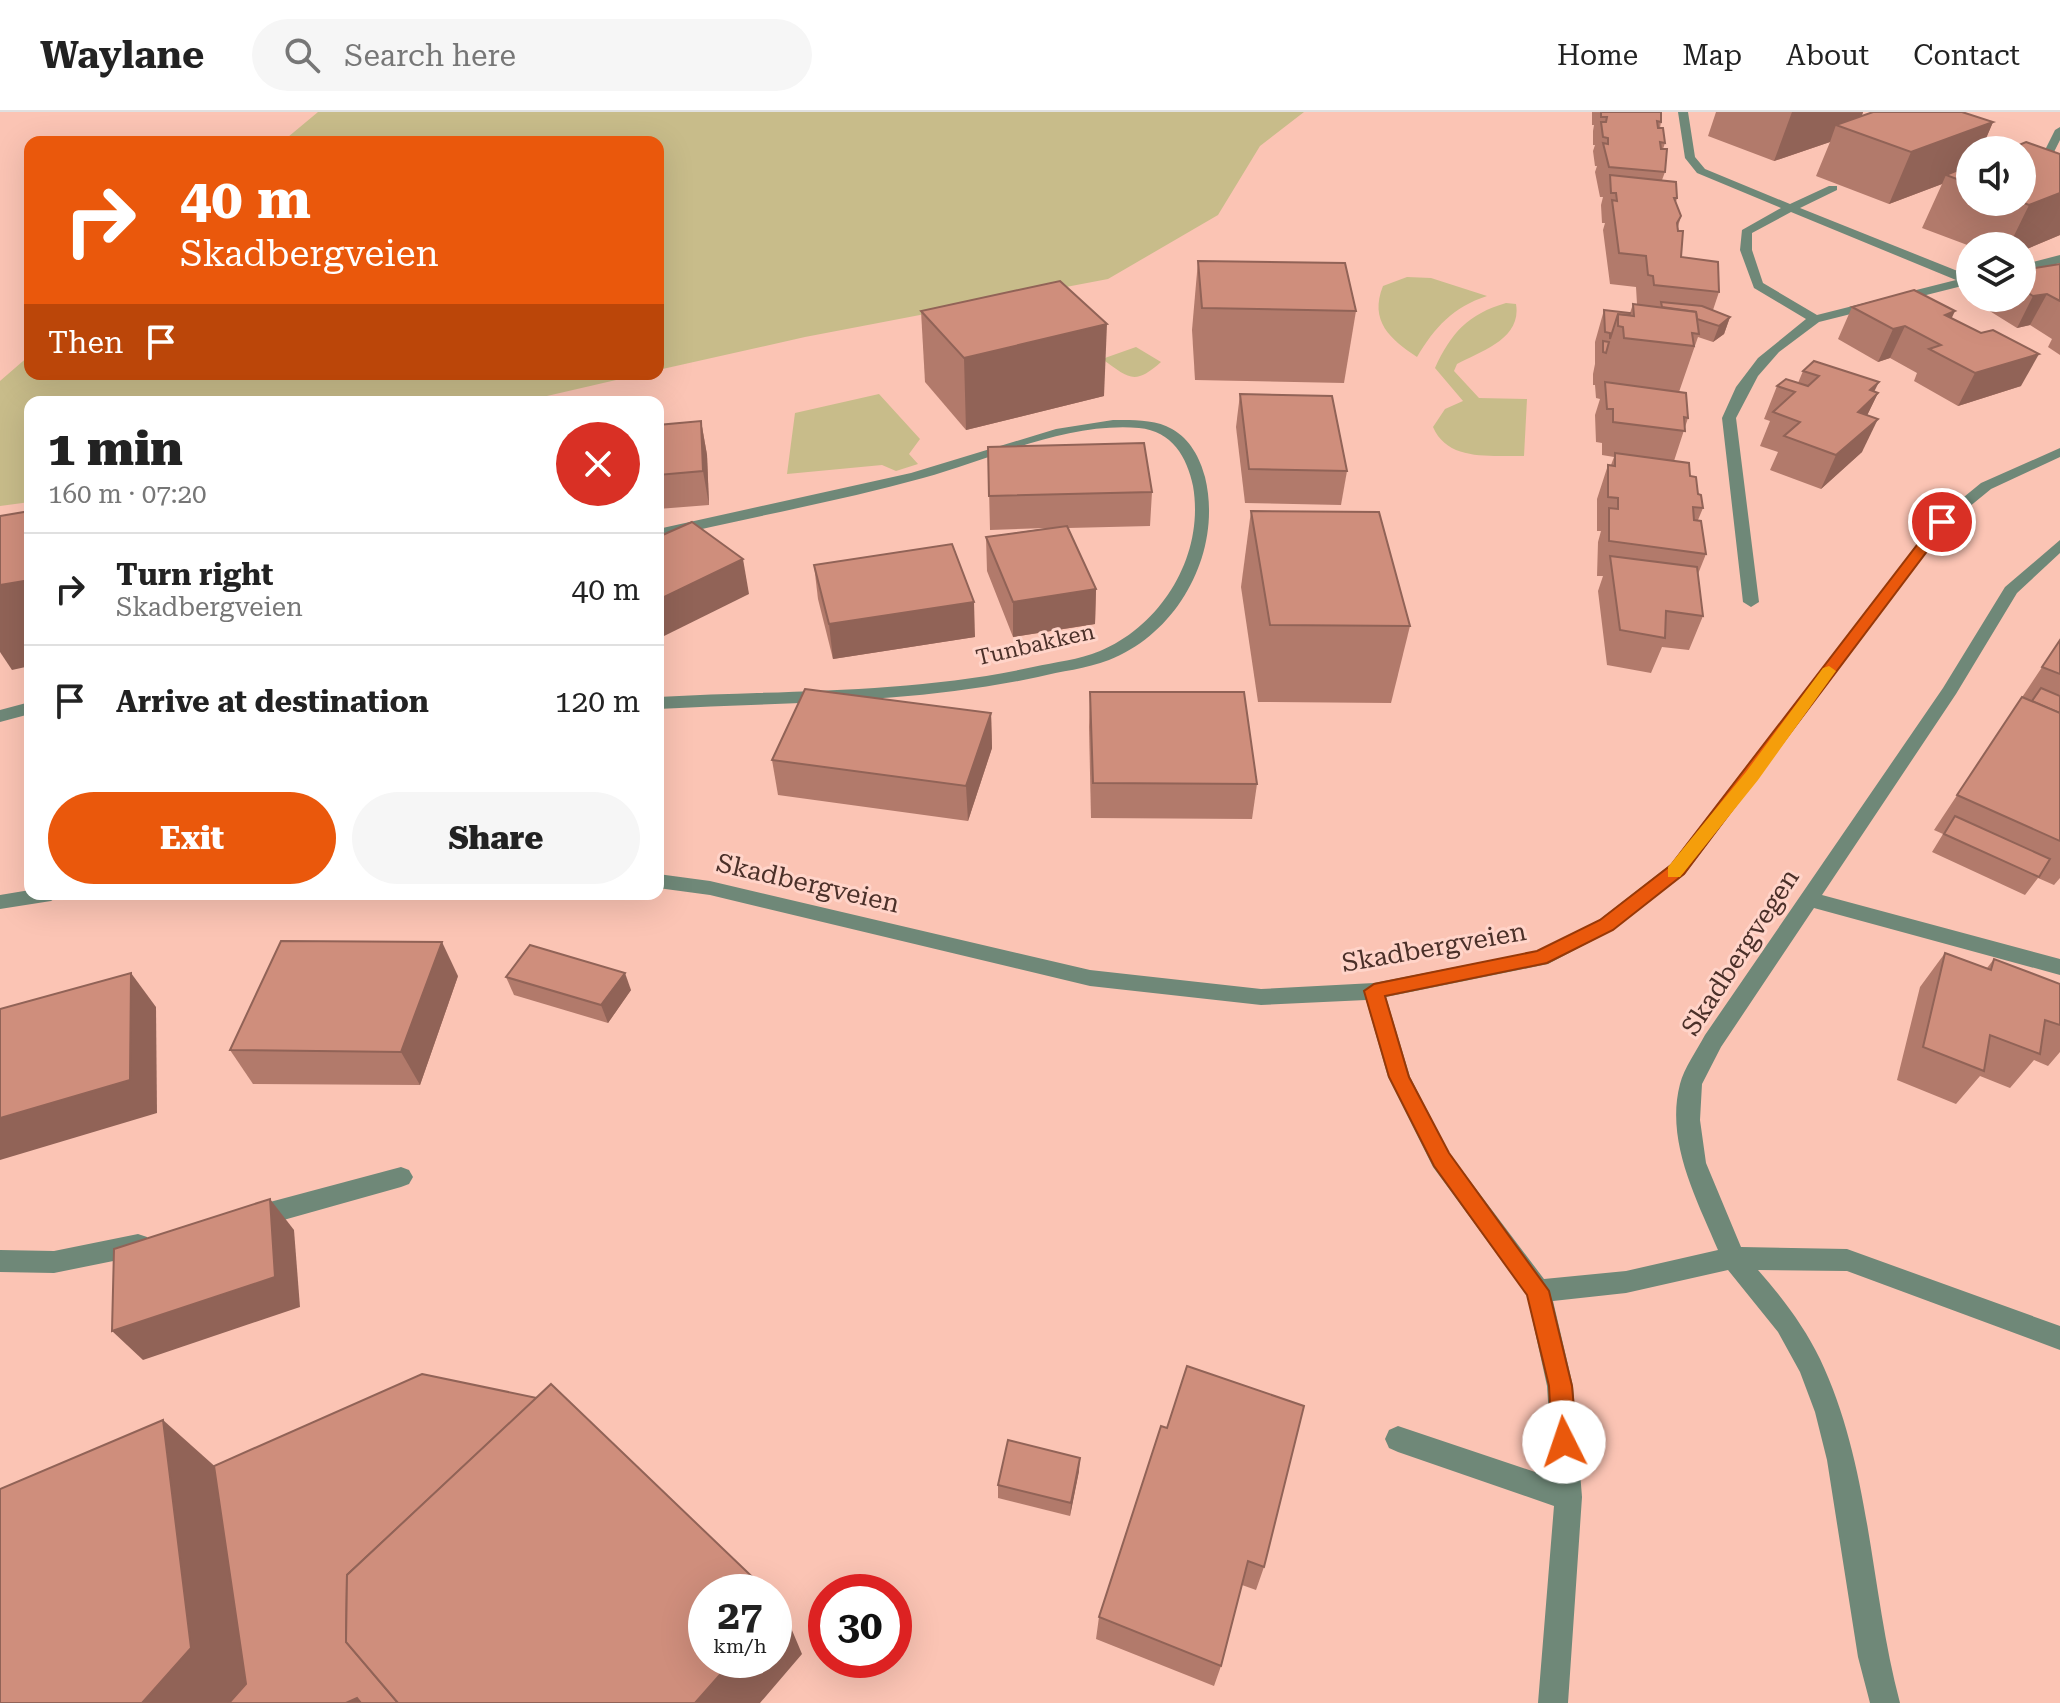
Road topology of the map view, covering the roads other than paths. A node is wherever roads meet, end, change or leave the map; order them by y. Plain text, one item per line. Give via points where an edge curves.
1 (1683, 112) edge
2 (2060, 130) edge
3 (2060, 175) edge
4 (1833, 188) dead end
5 (1790, 208) junction
6 (2060, 259) edge
7 (2040, 265) junction
8 (2036, 266) edge
9 (1956, 275) edge
10 (2060, 276) edge
11 (1956, 285) edge
12 (1815, 319) junction
13 (2060, 452) edge
14 (664, 533) edge
15 (2060, 545) edge
16 (1751, 602) dead end
17 (664, 703) edge
18 (24, 710) edge
19 (0, 716) edge
20 (664, 882) edge
21 (24, 898) edge
22 (1808, 899) junction
23 (0, 902) edge
24 (2060, 967) edge
25 (1374, 991) junction
26 (401, 1177) dead end
27 (228, 1225) edge
28 (156, 1241) edge
29 (1733, 1258) junction
30 (0, 1261) edge
31 (1538, 1291) junction
32 (2060, 1338) edge
33 (1398, 1439) dead end
34 (1568, 1497) junction
35 (1553, 1703) edge
36 (1885, 1703) edge

1 - 5 street via 1696,168
2 - 3 street via 2048,154
4 - 5 street
5 - 9 street
5 - 12 street via 1746,232 1746,250 1758,285
6 - 7 street
7 - 8 street
7 - 10 street
11 - 12 street via 1915,299
12 - 16 street via 1757,365 1737,393 1729,418
13 - 25 street, Skadbergveien via 1986,486 1942,522 1752,776 1666,879 1606,925 1541,958
14 - 17 street, Tunbakken via 919,475 1050,436 1143,424 1167,429 1185,443 1196,462 1201,522 1182,588 1139,633 1107,654 1025,675 933,689
15 - 22 street, Skadbergvegen via 2011,590
18 - 19 street
20 - 25 street, Skadbergveien via 710,888 1090,978 1261,997
21 - 23 street
22 - 24 street
22 - 29 street, Skadbergvegen via 1713,1041 1691,1084 1694,1163
25 - 31 street via 1399,1077 1441,1160
26 - 27 street
28 - 30 street via 54,1262
29 - 31 street via 1626,1282
29 - 32 street via 1847,1260
29 - 36 street, Skadbergvegen via 1788,1326 1821,1395 1840,1456
31 - 34 street via 1560,1386
33 - 34 street
34 - 35 street

